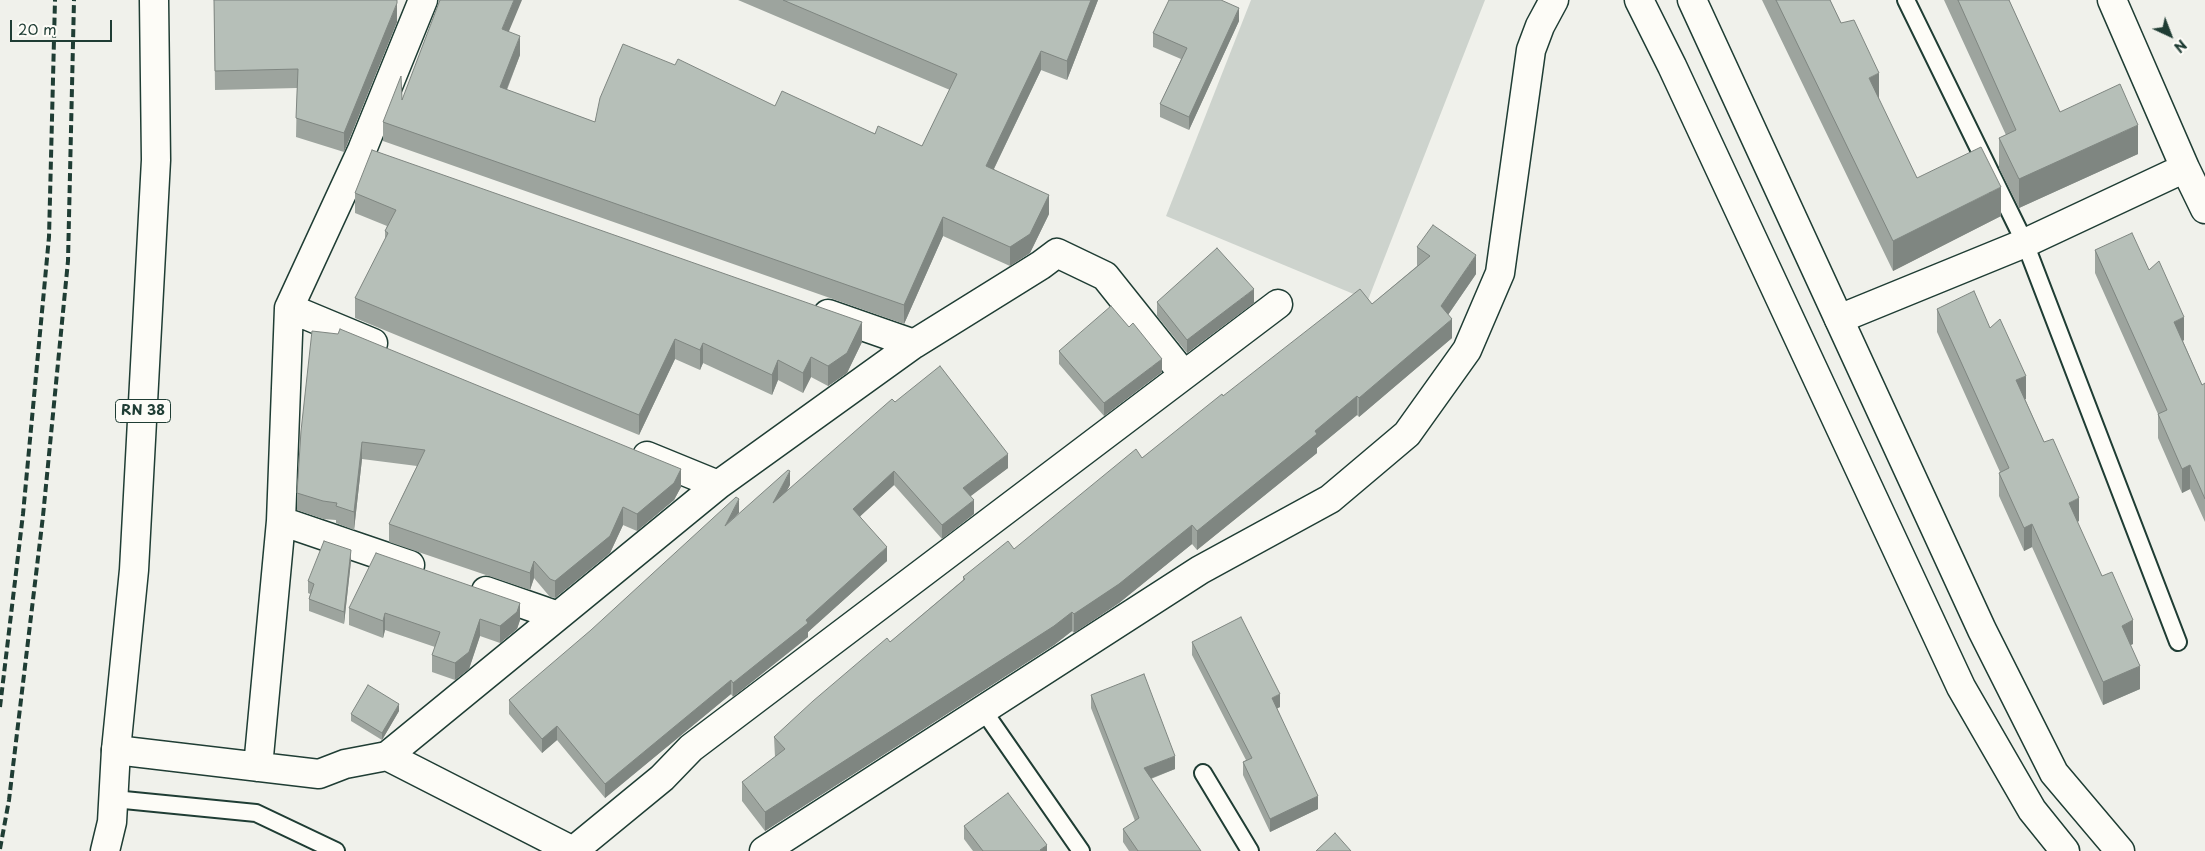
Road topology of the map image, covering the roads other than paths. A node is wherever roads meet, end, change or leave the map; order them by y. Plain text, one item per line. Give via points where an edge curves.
1 (154, 0) edge
2 (423, 0) edge
3 (1554, 0) edge
4 (1639, 0) edge
5 (1692, 0) edge
6 (1906, 0) edge
7 (2112, 0) edge
8 (362, 150) junction
9 (390, 160) edge
10 (2186, 168) junction
11 (2205, 209) edge
12 (2025, 244) junction
13 (1278, 304) dead end
14 (802, 305) edge
15 (289, 308) junction
16 (1839, 319) junction
17 (914, 344) junction
18 (399, 354) edge
19 (1184, 375) junction
20 (627, 448) edge
21 (718, 485) junction
22 (281, 520) junction
23 (438, 575) edge
24 (466, 584) edge
25 (558, 616) junction
26 (2178, 642) dead end
27 (983, 710) junction
28 (116, 750) junction
29 (387, 756) junction
30 (258, 767) junction
31 (1202, 773) dead end
32 (113, 810) junction
33 (105, 851) edge
34 (119, 851) edge
35 (336, 851) edge
36 (764, 851) edge
37 (1082, 851) edge
38 (1250, 851) edge
39 (2065, 851) edge
40 (2120, 851) edge

1 - 28 street, RN 38 via 156,160 134,570
2 - 8 street
3 - 27 street via 1531,50 1500,273 1467,350 1407,434 1330,500 1200,570
4 - 39 street via 1961,687 2032,810
5 - 16 street
6 - 12 lane
7 - 10 street
8 - 9 street
8 - 15 street
10 - 11 street
10 - 12 street
12 - 16 street
12 - 26 lane
13 - 19 street
14 - 17 street
15 - 18 street
15 - 22 street
16 - 40 street via 1982,630 2054,773
17 - 19 street via 1057,253 1105,276
17 - 21 street
19 - 29 street via 691,748 662,778 573,851
20 - 21 street
21 - 25 street
22 - 23 street
22 - 30 street
24 - 25 street
25 - 29 street
27 - 36 street
27 - 37 lane
28 - 30 street
28 - 32 street, RN 38
29 - 30 street via 345,764 319,774
31 - 38 lane
32 - 33 street, RN 38
32 - 34 street, RN 38
32 - 35 lane via 256,814

